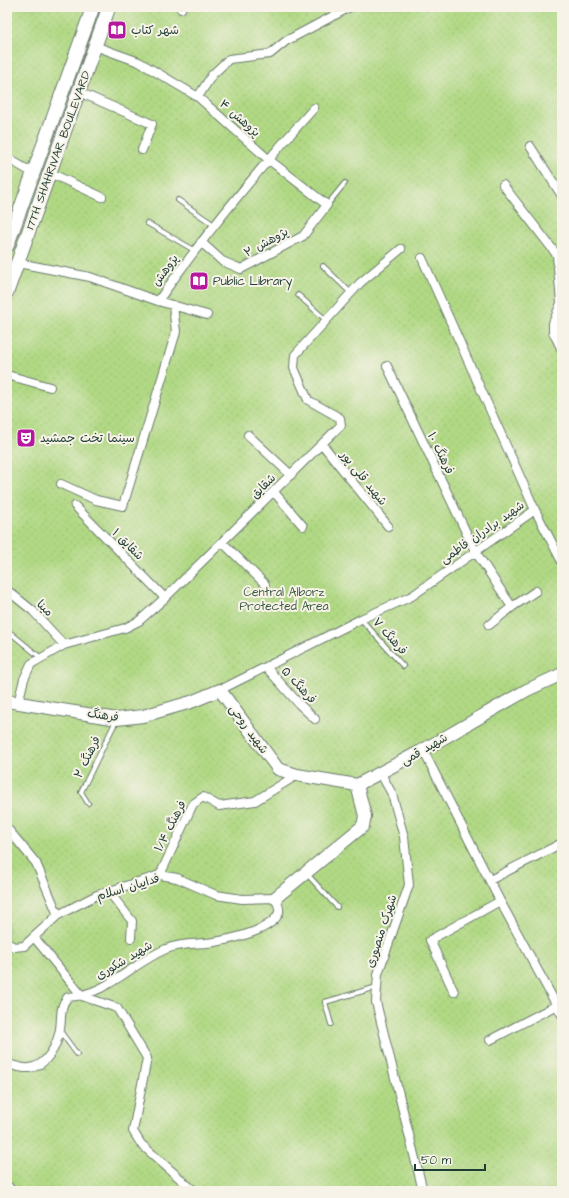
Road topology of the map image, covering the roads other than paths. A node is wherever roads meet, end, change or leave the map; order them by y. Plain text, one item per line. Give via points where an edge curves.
1 (93, 7) edge
2 (110, 7) edge
3 (350, 7) edge
4 (95, 46) junction
5 (78, 92) junction
6 (198, 97) junction
7 (56, 106) junction
8 (314, 108) dead end
9 (71, 111) junction
10 (530, 146) dead end
11 (142, 150) dead end
12 (7, 158) edge
13 (268, 159) junction
14 (33, 172) junction
15 (50, 173) junction
16 (345, 183) dead end
17 (503, 185) dead end
18 (102, 196) dead end
19 (562, 196) edge
20 (178, 200) dead end
21 (327, 205) junction
22 (147, 223) dead end
23 (214, 225) junction
24 (8, 241) edge
25 (202, 242) junction
26 (401, 249) dead end
27 (194, 250) junction
28 (560, 253) edge
29 (422, 258) dead end
30 (18, 263) junction
31 (323, 266) dead end
32 (7, 292) edge
33 (351, 293) junction
34 (298, 295) dead end
35 (158, 301) junction
36 (173, 305) junction
37 (207, 315) dead end
38 (326, 320) junction
39 (562, 350) edge
40 (386, 366) dead end
41 (7, 374) edge
42 (50, 387) dead end
43 (248, 435) dead end
44 (322, 444) junction
45 (291, 475) junction
46 (61, 484) dead end
47 (274, 492) junction
48 (75, 506) dead end
49 (535, 510) junction
50 (303, 526) dead end
51 (388, 526) dead end
52 (222, 542) junction
53 (475, 551) junction
54 (562, 562) edge
55 (265, 584) dead end
56 (7, 590) edge
57 (536, 591) dead end
58 (165, 598) junction
59 (512, 607) junction
60 (361, 619) junction
61 (489, 625) dead end
62 (7, 630) edge
63 (64, 645) junction
64 (40, 658) junction
65 (403, 666) dead end
66 (266, 667) junction
67 (562, 674) edge
68 (220, 690) junction
69 (12, 702) edge
70 (117, 719) junction
71 (316, 719) dead end
72 (423, 750) junction
73 (381, 774) junction
74 (297, 775) junction
75 (356, 785) junction
76 (88, 803) dead end
77 (7, 828) edge
78 (562, 843) edge
79 (305, 872) junction
80 (160, 875) junction
81 (490, 880) junction
82 (109, 892) junction
83 (275, 898) junction
84 (500, 901) junction
85 (338, 906) dead end
86 (58, 915) junction
87 (34, 937) junction
88 (131, 938) dead end
89 (7, 942) edge
90 (377, 987) junction
91 (454, 992) dead end
92 (82, 996) junction
93 (557, 1005) junction
94 (562, 1015) edge
95 (331, 1024) dead end
96 (60, 1031) junction
97 (490, 1040) dead end
98 (77, 1054) dead end
99 (7, 1064) edge
100 (7, 1188) edge
101 (9, 1191) edge
102 (194, 1191) edge
103 (423, 1191) edge

1 - 7 main road, 17TH SHAHRIVAR BOULEVARD
2 - 4 main road, 17TH SHAHRIVAR BOULEVARD
3 - 6 street via 286,41 270,54 229,59 212,75
4 - 5 main road, 17TH SHAHRIVAR BOULEVARD
4 - 6 street, پژوهش ۴ via 139,62
5 - 9 main road, 17TH SHAHRIVAR BOULEVARD
5 - 11 street via 152,124
6 - 13 street, پژوهش ۴
7 - 9 main road
7 - 14 main road, 17TH SHAHRIVAR BOULEVARD
8 - 13 street, پژوهش
9 - 15 main road, 17TH SHAHRIVAR BOULEVARD
10 - 19 street
12 - 14 street
13 - 21 street, پژوهش ۴
13 - 23 street, پژوهش
14 - 24 main road, 17TH SHAHRIVAR BOULEVARD
15 - 18 street
15 - 30 main road, 17TH SHAHRIVAR BOULEVARD
16 - 21 lane
17 - 28 street
20 - 23 lane
21 - 25 street, پژوهش ۲ via 303,236 241,270 222,261
22 - 27 lane
23 - 25 street, پژوهش
25 - 27 street, پژوهش
26 - 33 street, شقایق
27 - 35 street, پژوهش
28 - 39 street via 561,303 553,323 553,332
29 - 49 street, شهید برادران فاطمی
30 - 32 main road, 17TH SHAHRIVAR BOULEVARD
30 - 35 street, پژوهش via 90,277
31 - 33 lane
33 - 38 street, شقایق
34 - 38 lane
35 - 36 street
36 - 37 street
36 - 46 street via 176,332 123,506 96,500
38 - 44 street, شقایق via 294,355 294,368 308,400 340,418 341,425
40 - 53 street, فرهنگ ۱۰
41 - 42 street
43 - 45 street
44 - 45 street, شقایق
44 - 51 street, شهید قلی پور
45 - 47 street, شقایق
47 - 50 street
47 - 52 street, شقایق
48 - 58 street, شقایق ۱
49 - 53 street, شهید برادران فاطمی
49 - 54 street
52 - 55 street
52 - 58 street, شقایق
53 - 59 street, فرهنگ ۱۰
53 - 60 street, شهید برادران فاطمی via 412,596
56 - 63 street, مینا via 33,611
57 - 59 street
58 - 63 street, شقایق via 139,621 125,628
59 - 61 street
60 - 65 lane, فرهنگ ۷
60 - 66 street, شهید برادران فاطمی
62 - 64 lane
63 - 64 street, شقایق
64 - 69 street, شقایق via 31,664
66 - 68 street, شهید برادران فاطمی
66 - 71 street, فرهنگ ۵
67 - 72 street, شهید قمی via 527,690
68 - 70 street, فرهنگ via 191,702 143,716
68 - 74 street, شهید روحی via 278,768
69 - 70 street, فرهنگ
70 - 76 lane, فرهنگ ۲ via 81,792
72 - 73 street, شهید قمی
72 - 81 street
73 - 75 street, شهید قمی
73 - 90 street, شهرک منصوری via 392,794 404,838 409,885 378,974
74 - 75 street
74 - 80 street, فرهنگ ۱/۴ via 255,801 219,806 203,797 192,804
75 - 79 street via 364,816 363,826
77 - 86 street via 36,863
78 - 81 street
79 - 83 street
79 - 85 lane
80 - 82 street, فداییان اسلام
80 - 83 street, فداییان اسلام via 177,878 216,895 242,899
81 - 84 street
82 - 86 street, فداییان اسلام via 97,895
82 - 88 street via 132,921
83 - 92 street, شهید شکوری via 279,905 279,913 260,930 219,942 192,943 167,949 113,983
84 - 91 street via 430,940
84 - 93 street
86 - 87 street, فداییان اسلام
87 - 89 street, فداییان اسلام via 24,946 14,947
87 - 92 street
90 - 95 lane via 325,1002
90 - 103 street, شهرک منصوری via 376,1002
92 - 96 street, شهید شکوری via 68,997 62,1002
92 - 102 street via 117,1008 147,1058 133,1131 141,1144
93 - 94 street
93 - 97 street
96 - 98 lane
96 - 99 street, شهید شکوری via 51,1053 42,1063 28,1068
100 - 101 street

